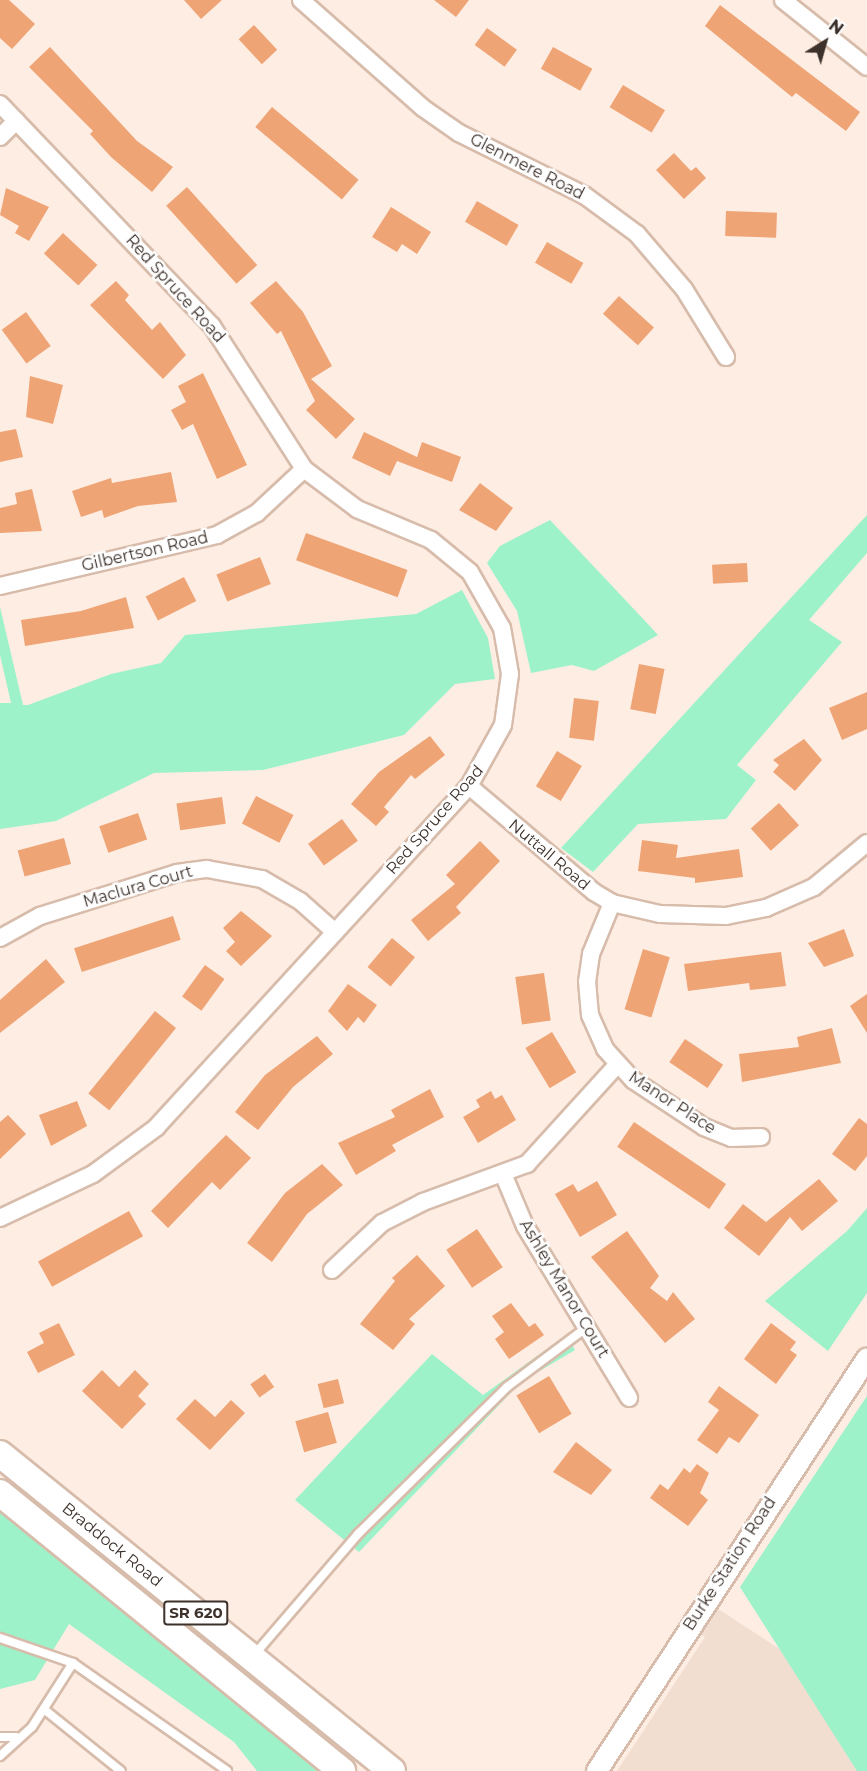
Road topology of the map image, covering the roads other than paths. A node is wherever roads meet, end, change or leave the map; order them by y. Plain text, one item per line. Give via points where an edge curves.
1 (301, 0) edge
2 (783, 0) edge
3 (867, 66) edge
4 (0, 104) edge
5 (16, 121) junction
6 (0, 137) edge
7 (726, 357) dead end
8 (304, 469) junction
9 (0, 586) edge
10 (469, 786) junction
11 (867, 843) edge
12 (612, 903) junction
13 (335, 932) junction
14 (0, 938) edge
15 (617, 1065) junction
16 (761, 1137) dead end
17 (504, 1176) junction
18 (0, 1218) edge
19 (332, 1270) dead end
20 (586, 1328) junction
21 (867, 1359) edge
22 (629, 1398) dead end
23 (0, 1454) edge
24 (0, 1493) edge
25 (0, 1638) edge
26 (252, 1658) junction
27 (73, 1663) junction
28 (45, 1710) junction
29 (0, 1737) edge
30 (16, 1737) junction
31 (0, 1756) edge
32 (121, 1771) edge
33 (227, 1771) edge
34 (342, 1771) edge
35 (392, 1771) edge
36 (597, 1771) edge

1 - 7 street, Glenmere Road via 423,108 459,133 584,195 637,234 684,289
2 - 3 street
4 - 5 street, Red Spruce Road
5 - 6 street
5 - 8 street, Red Spruce Road via 212,326
8 - 9 street, Gilbertson Road via 257,513 217,535
8 - 10 street, Red Spruce Road via 357,508 443,548 470,572 491,602 507,648 509,700 495,746
10 - 12 street, Nuttall Road via 556,865
10 - 13 street, Red Spruce Road
11 - 12 street, Nuttall Road via 814,887 746,913 692,918
12 - 15 street, Manor Place via 591,954 587,981 596,1031
13 - 14 street, Maclura Court via 272,884 243,873 207,869 177,873 40,916
13 - 18 street, Red Spruce Road via 142,1141 93,1174
15 - 16 street, Manor Place via 704,1127 731,1138
15 - 17 street via 554,1140
17 - 19 street via 423,1202 382,1223
17 - 20 street, Ashley Manor Court via 525,1226
20 - 22 street, Ashley Manor Court
20 - 26 lane via 507,1387 358,1534
21 - 36 street, Burke Station Road
23 - 26 main road, Braddock Road / SR 620
24 - 34 main road, Braddock Road / SR 620
25 - 27 lane
26 - 35 main road, Braddock Road / SR 620
27 - 28 lane
27 - 33 lane
28 - 30 lane
28 - 32 lane
29 - 30 lane
30 - 31 lane

